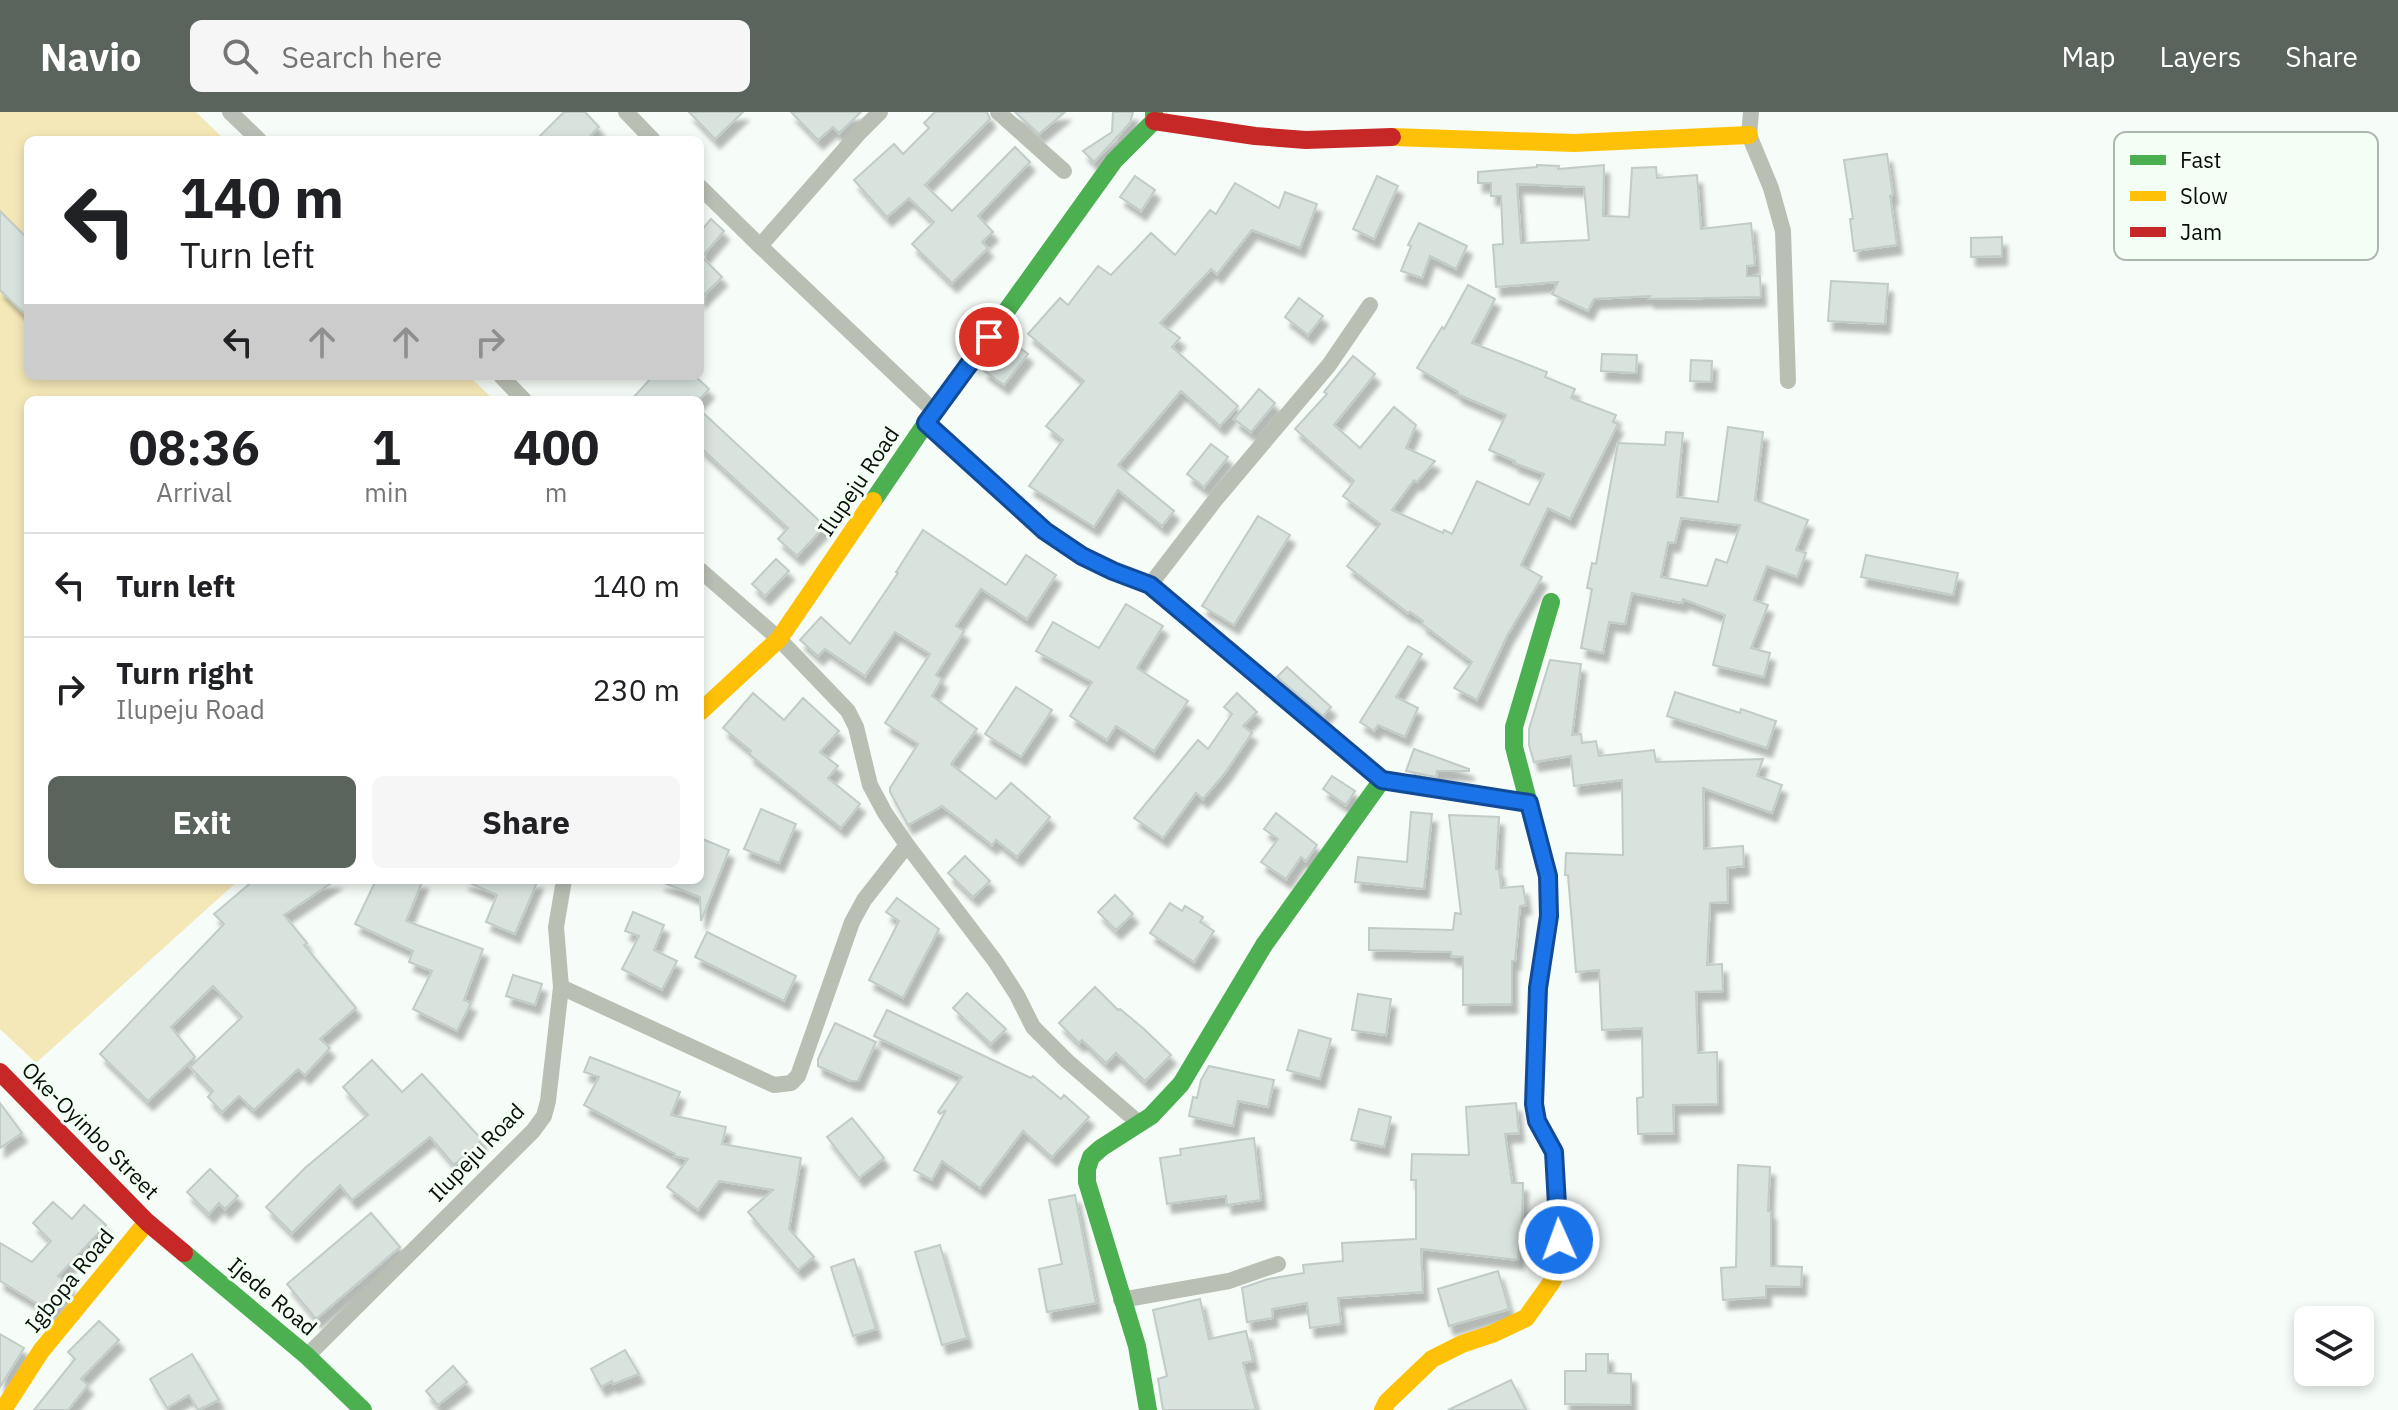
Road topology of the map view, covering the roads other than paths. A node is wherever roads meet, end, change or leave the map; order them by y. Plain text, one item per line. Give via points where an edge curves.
1 (230, 112) edge
2 (626, 112) edge
3 (880, 112) edge
4 (998, 112) edge
5 (1751, 112) edge
6 (1154, 116) edge
7 (1749, 135) junction
8 (255, 136) edge
9 (649, 136) edge
10 (1064, 171) dead end
11 (704, 191) edge
12 (760, 246) junction
13 (1370, 305) dead end
14 (505, 380) edge
15 (1788, 381) dead end
16 (520, 396) edge
17 (930, 418) junction
18 (704, 573) edge
19 (1150, 585) junction
20 (1551, 602) dead end
21 (779, 639) junction
22 (704, 708) edge
23 (1382, 780) junction
24 (1529, 803) junction
25 (907, 845) junction
26 (563, 884) edge
27 (561, 987) junction
28 (0, 1072) edge
29 (1140, 1124) junction
30 (147, 1222) junction
31 (1278, 1264) dead end
32 (1121, 1300) junction
33 (307, 1356) junction
34 (3, 1410) edge
35 (363, 1410) edge
36 (1148, 1410) edge
37 (1383, 1410) edge

1 - 8 street
2 - 9 street
3 - 12 street
4 - 10 street
5 - 7 street
6 - 7 street via 1255,136 1306,140 1407,136 1574,143
6 - 17 street, Ilupeju Road via 1114,161
7 - 15 street via 1783,231
11 - 12 street
12 - 17 street
13 - 19 street via 1329,365
14 - 16 street
17 - 19 street via 1045,531 1082,556
17 - 21 street, Ilupeju Road
18 - 21 street
19 - 23 street
20 - 24 street via 1514,727
21 - 22 street, Ilupeju Road
21 - 25 street via 848,711 870,785
23 - 24 street
23 - 29 street via 1264,945 1181,1084
24 - 37 street via 1548,876 1549,902 1538,988 1534,1104 1554,1152 1560,1266 1526,1318 1432,1359
25 - 27 street via 852,922 798,1076 791,1083 774,1085
25 - 29 street via 995,961 1033,1027
26 - 27 street, Ilupeju Road via 556,927
27 - 33 street, Ilupeju Road via 544,1116
28 - 30 street, Oke-Oyinbo Street
29 - 32 street via 1099,1150 1086,1171
30 - 33 street, Ijede Road
30 - 34 street, Igbopa Road via 41,1351
31 - 32 street via 1229,1281
32 - 36 street via 1137,1346
33 - 35 street, Ijede Road

